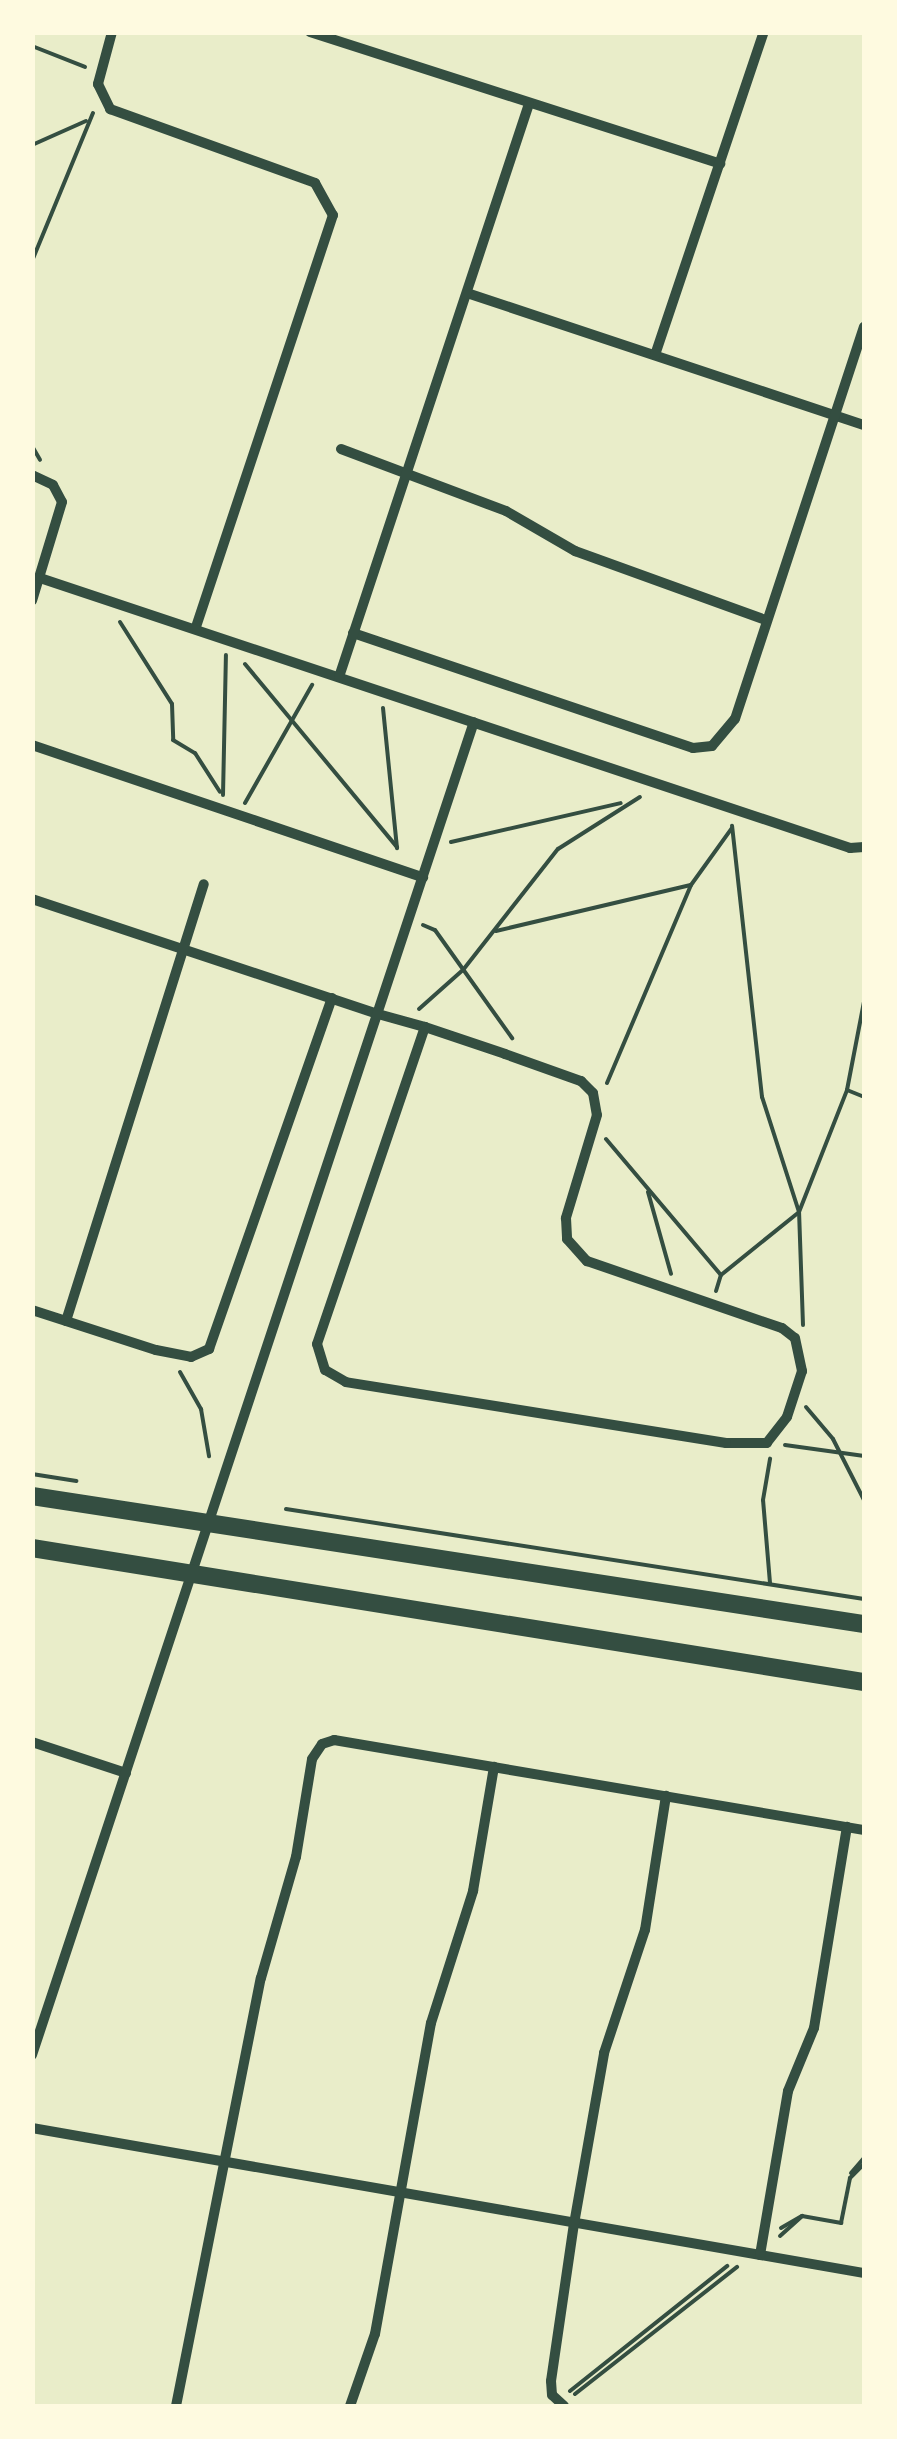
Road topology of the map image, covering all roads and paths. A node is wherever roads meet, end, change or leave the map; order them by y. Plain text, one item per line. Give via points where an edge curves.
1 (112, 32) edge
2 (310, 32) edge
3 (352, 32) edge
4 (764, 32) edge
5 (349, 45) junction
6 (32, 46) edge
7 (98, 72) junction
8 (105, 102) junction
9 (529, 104) junction
10 (86, 121) junction
11 (32, 145) edge
12 (720, 164) junction
13 (32, 261) edge
14 (467, 293) junction
15 (864, 327) edge
16 (655, 355) junction
17 (837, 416) junction
18 (864, 425) edge
19 (341, 449) dead end
20 (405, 473) junction
21 (32, 475) edge
22 (40, 578) junction
23 (32, 601) edge
24 (122, 605) junction
25 (766, 620) junction
26 (195, 629) junction
27 (352, 633) junction
28 (317, 670) junction
29 (338, 677) junction
30 (386, 693) junction
31 (292, 721) junction
32 (474, 722) junction
33 (32, 745) edge
34 (668, 786) junction
35 (222, 796) junction
36 (625, 802) junction
37 (729, 807) junction
38 (222, 810) junction
39 (238, 816) junction
40 (732, 828) junction
41 (436, 838) junction
42 (864, 847) edge
43 (397, 848) junction
44 (392, 866) junction
45 (423, 877) junction
46 (204, 884) dead end
47 (692, 886) junction
48 (32, 899) edge
49 (409, 920) junction
50 (493, 932) junction
51 (184, 950) junction
52 (463, 970) junction
53 (332, 998) junction
54 (864, 1002) edge
55 (378, 1014) junction
56 (419, 1025) junction
57 (506, 1054) junction
58 (847, 1090) junction
59 (864, 1097) edge
60 (596, 1102) junction
61 (592, 1132) junction
62 (647, 1188) junction
63 (799, 1212) junction
64 (721, 1275) junction
65 (668, 1289) junction
66 (711, 1304) junction
67 (32, 1310) edge
68 (66, 1321) junction
69 (795, 1338) junction
70 (173, 1353) junction
71 (792, 1404) junction
72 (767, 1442) junction
73 (841, 1454) junction
74 (209, 1456) dead end
75 (864, 1456) edge
76 (32, 1496) edge
77 (864, 1500) edge
78 (286, 1509) dead end
79 (208, 1524) junction
80 (32, 1548) edge
81 (192, 1574) junction
82 (770, 1583) junction
83 (864, 1598) edge
84 (864, 1624) edge
85 (864, 1682) edge
86 (32, 1742) edge
87 (494, 1767) junction
88 (126, 1773) junction
89 (666, 1796) junction
90 (847, 1827) junction
91 (864, 1830) edge
92 (32, 2055) edge
93 (32, 2128) edge
94 (864, 2161) edge
95 (226, 2164) junction
96 (401, 2194) junction
97 (574, 2224) junction
98 (774, 2241) dead end
99 (760, 2255) junction
100 (741, 2264) dead end
101 (864, 2273) edge
102 (565, 2401) edge
103 (176, 2406) edge
104 (350, 2406) edge

1 - 7 street
2 - 5 street
3 - 5 street
4 - 12 street
5 - 9 street
6 - 7 path
7 - 8 street
8 - 10 path
8 - 26 street via 135,123 315,184 333,215
9 - 12 street
9 - 14 street
10 - 11 path
10 - 13 path
12 - 16 street
14 - 16 street
14 - 20 street
15 - 17 street
16 - 17 street
17 - 18 street
17 - 25 street
19 - 20 street
20 - 25 street via 506,511 575,551
20 - 27 street
21 - 22 street via 53,485 62,502
22 - 23 street
22 - 24 street
24 - 26 street
24 - 35 path via 118,619 172,704 173,740 196,753
25 - 27 street via 735,719 712,746 693,748
26 - 28 street
27 - 29 street
28 - 29 street
28 - 31 path
29 - 30 street
30 - 32 street
30 - 43 path
31 - 35 path via 248,666 226,655
31 - 39 path
31 - 43 path
32 - 34 street
32 - 41 street
33 - 38 street
34 - 36 path
34 - 37 street
35 - 38 path
36 - 41 path via 537,820 500,836 456,843
36 - 50 path via 558,849
37 - 40 path
37 - 42 street
38 - 39 street
39 - 44 street
40 - 47 path
40 - 63 path via 762,1097
41 - 45 street
43 - 44 path
44 - 45 street
45 - 49 street
46 - 51 street
47 - 50 path
47 - 60 path
48 - 51 street
49 - 52 path via 435,930
49 - 55 street
50 - 52 path
51 - 53 street
51 - 68 street
52 - 56 path
52 - 57 path via 515,1042
53 - 55 street
53 - 70 street via 216,1339 203,1353
54 - 58 path
55 - 56 street
55 - 79 street
56 - 57 street
56 - 72 street via 317,1344 324,1370 338,1380 384,1388 726,1443
57 - 60 street via 574,1078
58 - 59 path
58 - 63 path via 834,1108
60 - 61 street
61 - 62 path via 609,1140
61 - 65 street via 566,1218 568,1239 587,1262
62 - 64 path
62 - 65 path via 672,1275
63 - 64 path
63 - 69 path via 803,1325
64 - 66 path
65 - 66 street
66 - 69 street
67 - 68 street
68 - 70 street
69 - 71 street via 802,1370
70 - 74 path via 201,1410
71 - 72 street
71 - 73 path via 807,1407
72 - 73 path
72 - 82 path
73 - 75 path
73 - 77 path
76 - 79 main road
78 - 82 path
79 - 81 street
79 - 84 main road
80 - 81 main road
81 - 85 main road
81 - 88 street
82 - 83 path
86 - 88 street
87 - 89 street
87 - 95 street via 334,1740 318,1748 261,1978
87 - 96 street via 473,1891 431,2024
88 - 92 street
89 - 90 street
89 - 97 street via 645,1930 604,2053
90 - 91 street
90 - 99 street via 814,2028 788,2090
93 - 95 street
94 - 98 path via 850,2178 841,2222 802,2216
95 - 96 street
95 - 103 street
96 - 97 street
96 - 104 street via 375,2334
97 - 99 street
97 - 102 street via 551,2381 552,2395
99 - 101 street
100 - 102 path

